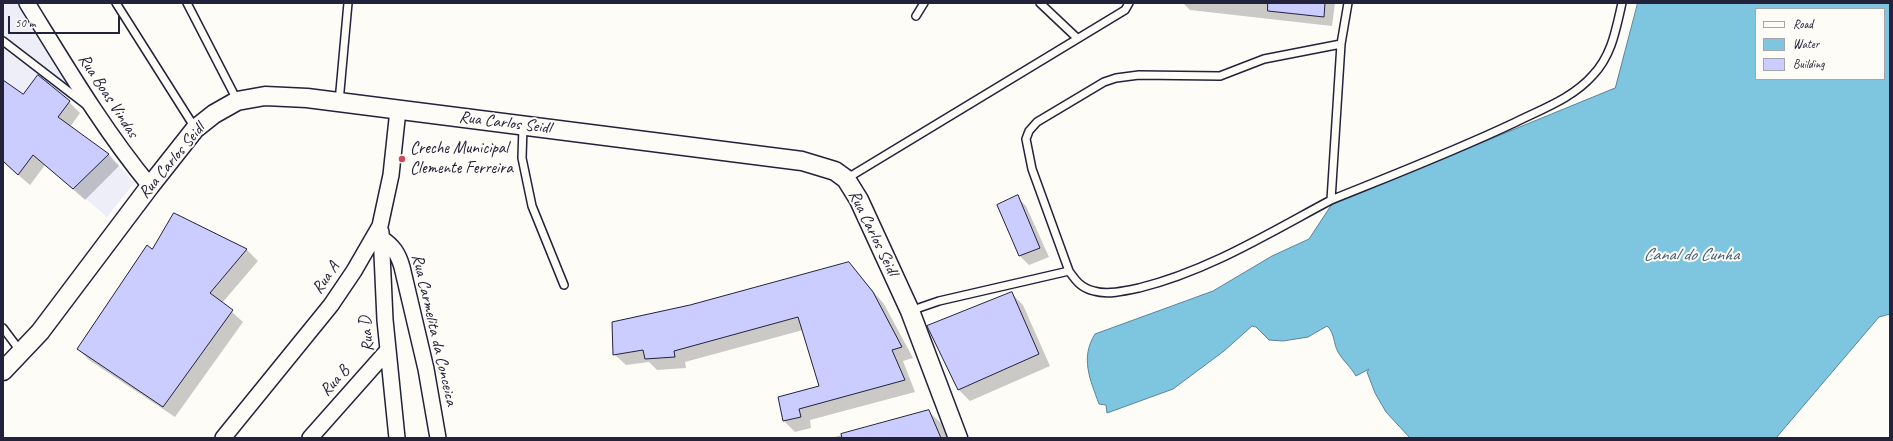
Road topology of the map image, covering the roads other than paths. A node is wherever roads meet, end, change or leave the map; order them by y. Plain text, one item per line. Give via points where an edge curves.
1 (27, 3) edge
2 (116, 3) edge
3 (188, 3) edge
4 (348, 3) edge
5 (924, 3) edge
6 (1040, 3) edge
7 (1129, 3) edge
8 (1348, 3) edge
9 (1622, 3) edge
10 (916, 16) dead end
11 (1078, 38) junction
12 (3, 41) edge
13 (1341, 44) junction
14 (237, 101) junction
15 (339, 102) junction
16 (398, 110) junction
17 (95, 112) junction
18 (523, 125) junction
19 (195, 129) junction
20 (846, 179) junction
21 (150, 186) junction
22 (1331, 200) junction
23 (381, 232) junction
24 (1069, 271) junction
25 (564, 285) dead end
26 (910, 311) junction
27 (3, 328) edge
28 (388, 350) junction
29 (22, 352) junction
30 (3, 371) edge
31 (396, 437) edge
32 (223, 438) edge
33 (310, 438) edge
34 (438, 438) edge
35 (958, 438) edge

1 - 17 street, Rua Boas Vindas
2 - 19 lane
3 - 14 lane
4 - 15 lane
5 - 10 lane
6 - 11 lane
7 - 11 lane via 1125,10
8 - 13 lane
9 - 22 lane via 1612,44 1594,75 1580,88 1554,104 1468,144
11 - 20 lane
12 - 17 lane
13 - 22 lane
13 - 24 lane via 1264,59 1220,76 1139,75 1116,78 1104,82 1034,124 1026,139 1032,169
14 - 15 street, Rua Carlos Seidl via 265,96
14 - 19 street, Rua Carlos Seidl
15 - 16 street, Rua Carlos Seidl
16 - 18 street, Rua Carlos Seidl
16 - 23 street, Rua A via 391,175
17 - 21 street, Rua Boas Vindas via 124,155
18 - 20 street, Rua Carlos Seidl via 802,161 834,171
18 - 25 lane via 522,158 532,206
19 - 21 street, Rua Carlos Seidl
20 - 26 street, Rua Carlos Seidl via 859,200
21 - 29 street, Rua Carlos Seidl via 67,298
22 - 24 lane via 1203,267 1161,282 1127,290 1095,292 1076,282
23 - 28 street, Rua D
23 - 32 street, Rua A via 331,305
23 - 34 street, Rua Carmelita da Conceica via 397,252 402,267 426,370
24 - 26 lane via 939,301
26 - 35 street, Rua Carlos Seidl
27 - 29 lane
28 - 31 street, Rua D
28 - 33 street, Rua B
29 - 30 street, Rua Carlos Seidl

